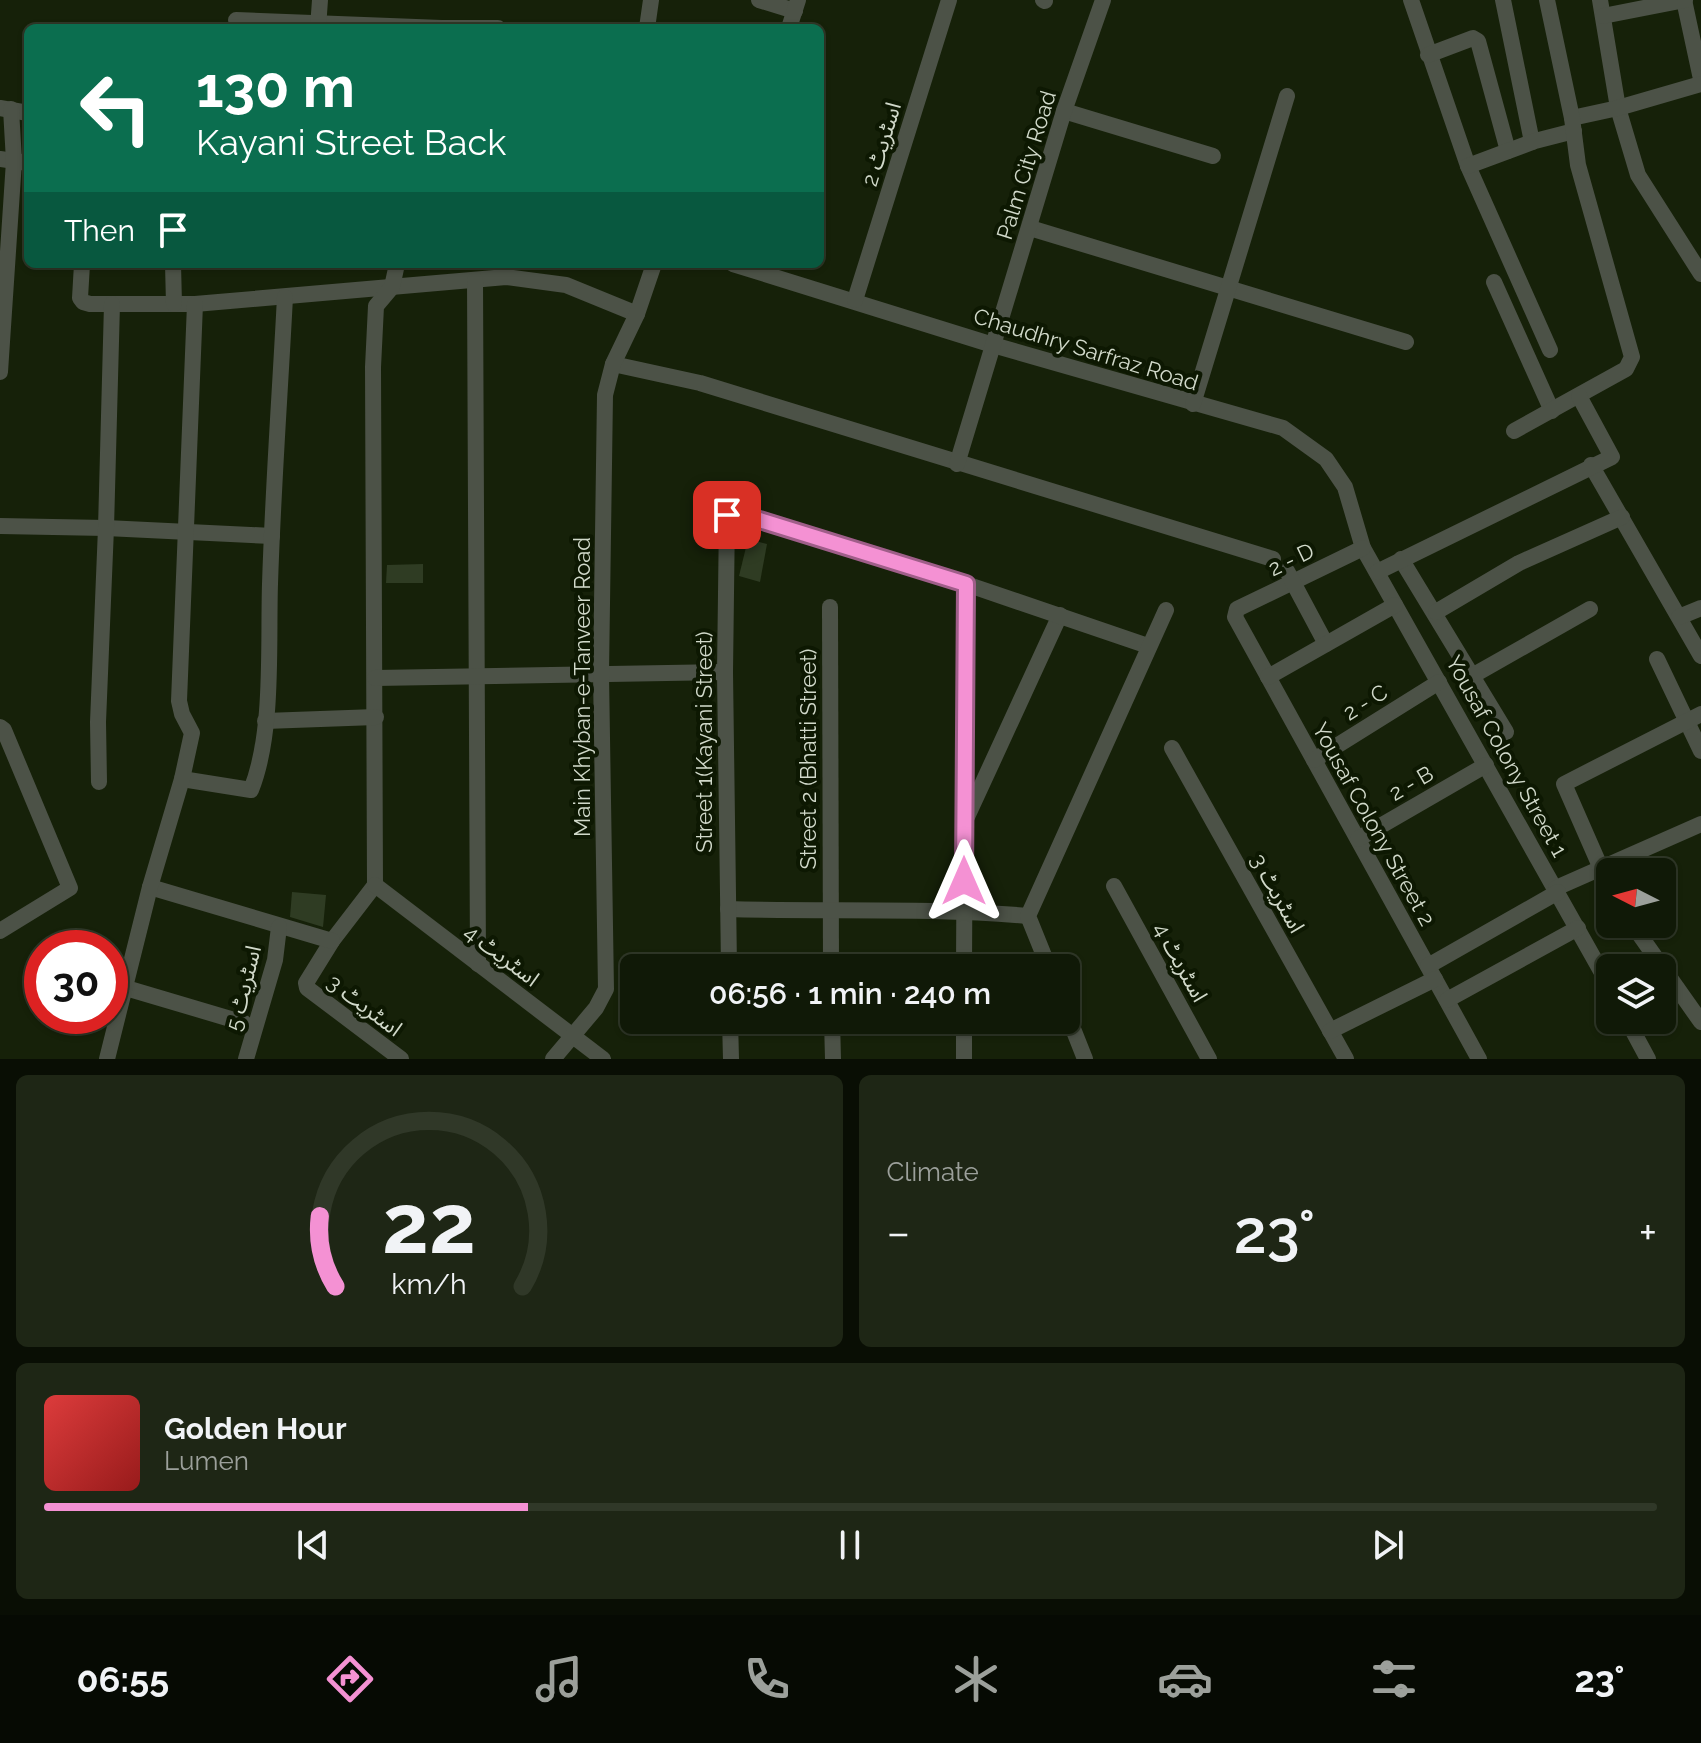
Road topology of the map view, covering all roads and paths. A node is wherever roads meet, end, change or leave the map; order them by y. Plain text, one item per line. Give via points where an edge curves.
1 (320, 0) edge
2 (651, 0) edge
3 (759, 0) edge
4 (949, 0) edge
5 (1103, 0) edge
6 (1411, 0) edge
7 (1503, 0) edge
8 (1547, 0) edge
9 (1685, 0) edge
10 (796, 6) edge
11 (1601, 8) edge
12 (236, 20) dead end
13 (291, 24) edge
14 (318, 24) edge
15 (648, 24) edge
16 (1428, 55) junction
17 (1701, 81) edge
18 (1287, 96) dead end
19 (1618, 108) junction
20 (13, 110) edge
21 (1064, 111) junction
22 (1573, 124) junction
23 (1532, 142) junction
24 (1508, 151) junction
25 (1213, 156) dead end
26 (14, 161) edge
27 (1468, 166) junction
28 (1030, 228) junction
29 (82, 268) edge
30 (173, 268) edge
31 (396, 268) edge
32 (653, 268) edge
33 (762, 268) edge
34 (507, 270) edge
35 (783, 271) edge
36 (1701, 274) edge
37 (475, 280) junction
38 (1494, 282) dead end
39 (392, 287) junction
40 (1228, 288) junction
41 (285, 297) junction
42 (855, 300) junction
43 (112, 304) junction
44 (174, 304) junction
45 (195, 304) junction
46 (639, 308) junction
47 (2, 318) edge
48 (1406, 342) dead end
49 (993, 345) junction
50 (1550, 350) dead end
51 (613, 364) junction
52 (0, 372) edge
53 (1579, 396) junction
54 (1193, 404) junction
55 (1552, 411) junction
56 (1514, 431) dead end
57 (957, 464) junction
58 (1591, 465) junction
59 (1622, 517) junction
60 (0, 526) edge
61 (106, 528) junction
62 (187, 532) junction
63 (272, 536) junction
64 (1363, 548) junction
65 (1273, 559) dead end
66 (1401, 559) junction
67 (1377, 572) junction
68 (1290, 576) junction
69 (966, 584) junction
70 (1395, 605) junction
71 (830, 607) dead end
72 (1701, 608) edge
73 (1237, 609) joint
74 (1590, 609) dead end
75 (1166, 610) dead end
76 (1436, 612) dead end
77 (1060, 615) junction
78 (1679, 617) junction
79 (1326, 644) junction
80 (1148, 646) junction
81 (1701, 656) edge
82 (1657, 659) dead end
83 (725, 672) junction
84 (601, 674) junction
85 (1472, 676) junction
86 (475, 677) junction
87 (1268, 677) junction
88 (375, 678) junction
89 (1439, 682) junction
90 (376, 717) junction
91 (1694, 718) edge
92 (265, 721) junction
93 (0, 727) edge
94 (1506, 732) dead end
95 (1172, 748) dead end
96 (1701, 751) edge
97 (1314, 760) junction
98 (1486, 765) junction
99 (182, 779) junction
100 (99, 782) dead end
101 (964, 822) junction
102 (1701, 824) edge
103 (1358, 839) junction
104 (1620, 858) edge
105 (1596, 860) edge
106 (1596, 869) edge
107 (375, 885) junction
108 (1114, 886) dead end
109 (150, 887) junction
110 (1557, 890) junction
111 (728, 909) junction
112 (964, 910) junction
113 (831, 912) junction
114 (1028, 916) junction
115 (279, 927) junction
116 (1578, 928) junction
117 (0, 931) edge
118 (1642, 938) edge
119 (332, 941) junction
120 (729, 954) edge
121 (831, 954) edge
122 (964, 954) edge
123 (1043, 954) edge
124 (1596, 961) edge
125 (478, 964) junction
126 (1432, 972) junction
127 (128, 980) edge
128 (128, 989) edge
129 (1447, 1000) junction
130 (1701, 1022) edge
131 (244, 1023) dead end
132 (1330, 1031) junction
133 (114, 1034) edge
134 (730, 1034) edge
135 (832, 1034) edge
136 (964, 1034) edge
137 (1075, 1034) edge
138 (1635, 1034) edge
139 (572, 1036) junction
140 (1476, 1058) edge
141 (107, 1059) edge
142 (246, 1059) edge
143 (401, 1059) edge
144 (553, 1059) edge
145 (603, 1059) edge
146 (731, 1059) edge
147 (833, 1059) edge
148 (964, 1059) edge
149 (1085, 1059) edge
150 (1209, 1059) edge
151 (1346, 1059) edge
152 (1648, 1059) edge

1 - 14 street
2 - 15 street
3 - 10 street
4 - 42 street, اسٹریٹ 2
5 - 21 street, Palm City Road
6 - 16 street
7 - 23 street
8 - 22 street
9 - 11 street
9 - 17 street
11 - 19 street
12 - 13 street
16 - 24 street via 1473,38 1478,41
16 - 27 street
17 - 19 street
18 - 40 street
19 - 22 street
19 - 36 street via 1638,175
20 - 26 street
21 - 25 street
21 - 28 street, Palm City Road
22 - 23 street
22 - 53 street via 1578,165 1632,357 1626,369
23 - 24 street
24 - 27 street
26 - 47 street
27 - 50 street
28 - 40 street
28 - 49 street, Palm City Road
29 - 43 street via 83,302
30 - 44 street
31 - 39 street
32 - 46 street, Main Khyban-e-Tanveer Road
33 - 35 street, Chaudhry Sarfraz Road
34 - 37 street
34 - 46 street
35 - 42 street, Chaudhry Sarfraz Road
37 - 39 street
37 - 86 street
38 - 55 street
39 - 41 street
39 - 88 street via 376,306 373,367
40 - 48 street
40 - 54 street
41 - 45 street
41 - 63 street
42 - 49 street, Chaudhry Sarfraz Road
43 - 44 street
43 - 61 street
44 - 45 street
45 - 62 street
46 - 51 street, Main Khyban-e-Tanveer Road
47 - 52 street
49 - 54 street, Chaudhry Sarfraz Road
49 - 57 street, Palm City Road
51 - 57 street via 700,383
51 - 84 street, Main Khyban-e-Tanveer Road via 605,395
53 - 55 street
53 - 58 street via 1612,457
54 - 64 street, Chaudhry Sarfraz Road via 1283,428 1326,459 1345,487
55 - 56 street
57 - 65 street
58 - 59 street
58 - 66 street
59 - 76 street via 1519,563
59 - 78 street
60 - 61 street
61 - 62 street
61 - 100 street
62 - 63 street
62 - 99 street via 179,701 192,733
63 - 92 street
64 - 67 street, Yousaf Colony Street 1
64 - 68 street, 2 - D
66 - 67 street
66 - 85 street
67 - 70 street, Yousaf Colony Street 1
68 - 73 street, 2 - D
68 - 79 street
69 - 77 street
69 - 83 street, Street 1(Kayani Street) via 737,513 727,515
69 - 101 street
70 - 79 street
70 - 89 street, Yousaf Colony Street 1
71 - 113 street, Street 2 (Bhatti Street)
72 - 78 street
73 - 87 street, Yousaf Colony Street 2 via 1235,617
74 - 85 street
75 - 80 street
77 - 80 street
77 - 101 street
78 - 81 street
79 - 87 street
80 - 114 street
82 - 91 street
83 - 84 street
83 - 111 street, Street 1(Kayani Street)
84 - 86 street
84 - 139 street, Main Khyban-e-Tanveer Road via 606,989
85 - 94 street
86 - 88 street
86 - 125 street
87 - 97 street, Yousaf Colony Street 2
88 - 90 street
89 - 97 street, 2 - C
89 - 98 street, Yousaf Colony Street 1
90 - 92 street
90 - 107 street
91 - 96 street
91 - 105 street via 1564,784
92 - 99 street via 251,790
93 - 117 street via 70,888
95 - 132 street, اسٹریٹ 3
97 - 103 street, Yousaf Colony Street 2
98 - 103 street, 2 - B
98 - 110 street, Yousaf Colony Street 1
99 - 109 street
101 - 112 street
102 - 104 street
103 - 126 street, Yousaf Colony Street 2
106 - 110 street
107 - 119 street
107 - 125 street, اسٹریٹ 4
108 - 150 street, اسٹریٹ 4
109 - 115 street
109 - 127 street
110 - 116 street, Yousaf Colony Street 1
110 - 126 street
111 - 113 street
111 - 120 street, Street 1(Kayani Street)
112 - 113 street
112 - 114 street
112 - 122 street
113 - 121 street, Street 2 (Bhatti Street)
114 - 123 street
115 - 119 street
115 - 142 street, اسٹریٹ 5 via 275,960
116 - 124 street, Yousaf Colony Street 1
116 - 129 street
118 - 130 street
119 - 143 street, اسٹریٹ 3 via 307,988
125 - 139 street, اسٹریٹ 4
126 - 129 street, Yousaf Colony Street 2
126 - 132 street
128 - 131 street
129 - 140 street, Yousaf Colony Street 2
132 - 151 street, اسٹریٹ 3
133 - 141 street
134 - 146 street
135 - 147 street
136 - 148 street
137 - 149 street
138 - 152 street
139 - 144 street, Main Khyban-e-Tanveer Road
139 - 145 street, اسٹریٹ 4

